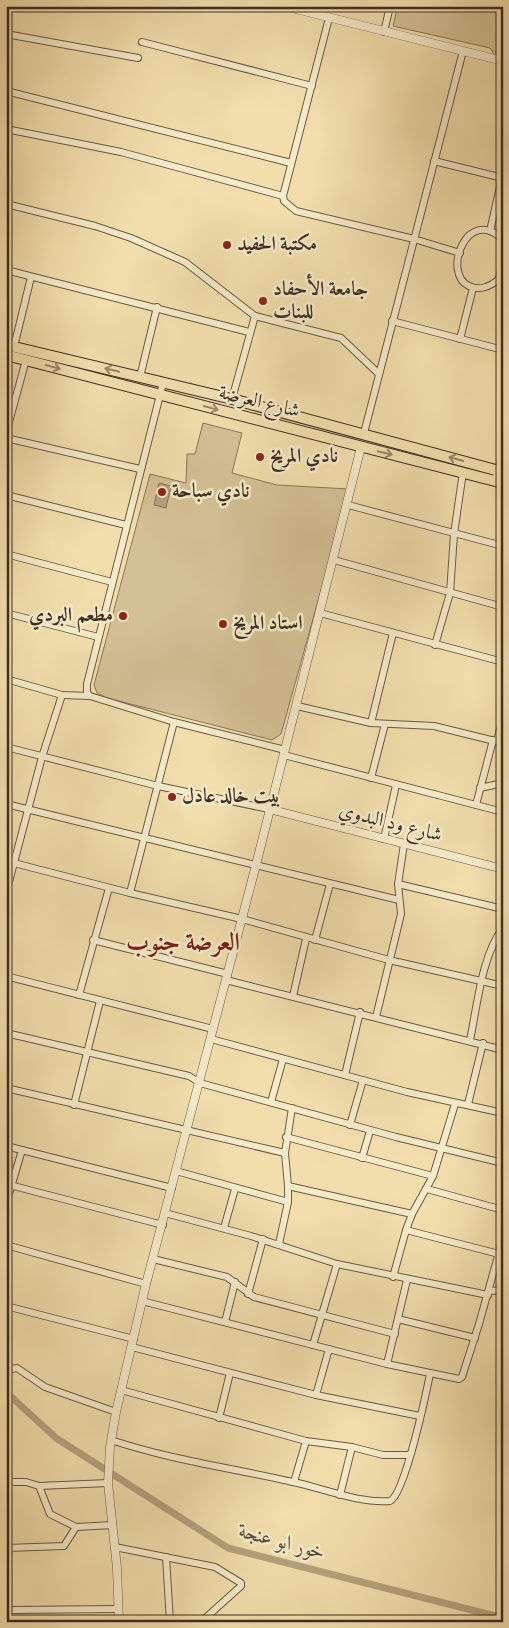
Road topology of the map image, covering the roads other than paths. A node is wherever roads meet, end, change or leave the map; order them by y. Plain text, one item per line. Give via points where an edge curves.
1 (284, 6) edge
2 (390, 6) edge
3 (329, 18) junction
4 (384, 32) junction
5 (6, 34) edge
6 (142, 42) dead end
7 (464, 52) junction
8 (138, 58) dead end
9 (503, 62) edge
10 (312, 86) junction
11 (6, 91) edge
12 (6, 129) edge
13 (434, 161) junction
14 (291, 164) junction
15 (502, 178) edge
16 (283, 196) junction
17 (6, 204) edge
18 (490, 231) junction
19 (414, 239) junction
20 (503, 240) edge
21 (460, 253) junction
22 (503, 265) edge
23 (6, 270) edge
24 (31, 277) junction
25 (473, 288) junction
26 (157, 307) junction
27 (255, 316) junction
28 (392, 321) junction
29 (249, 332) junction
30 (460, 339) junction
31 (10, 346) edge
32 (503, 350) edge
33 (6, 355) edge
34 (26, 360) junction
35 (379, 374) junction
36 (140, 377) junction
37 (163, 383) junction
38 (160, 395) junction
39 (232, 399) junction
40 (6, 433) edge
41 (364, 433) junction
42 (6, 438) edge
43 (361, 447) junction
44 (503, 452) edge
45 (140, 470) junction
46 (463, 472) junction
47 (500, 476) edge
48 (6, 495) edge
49 (348, 505) junction
50 (126, 525) junction
51 (454, 534) junction
52 (503, 546) edge
53 (6, 554) edge
54 (334, 560) junction
55 (112, 582) junction
56 (450, 592) junction
57 (503, 607) edge
58 (6, 613) edge
59 (320, 613) junction
60 (393, 633) junction
61 (98, 637) junction
62 (435, 644) junction
63 (503, 662) edge
64 (6, 679) edge
65 (62, 695) junction
66 (90, 696) junction
67 (297, 706) junction
68 (503, 717) edge
69 (174, 722) junction
70 (371, 723) junction
71 (385, 724) junction
72 (497, 741) edge
73 (6, 747) edge
74 (285, 753) junction
75 (42, 757) junction
76 (372, 778) junction
77 (503, 783) edge
78 (396, 785) junction
79 (158, 786) junction
80 (480, 788) junction
81 (6, 804) edge
82 (476, 805) junction
83 (269, 809) junction
84 (28, 810) junction
85 (503, 812) edge
86 (144, 839) junction
87 (384, 839) junction
88 (404, 844) junction
89 (6, 861) edge
90 (14, 863) junction
91 (256, 865) junction
92 (503, 870) edge
93 (330, 884) junction
94 (398, 884) junction
95 (109, 888) junction
96 (6, 893) edge
97 (130, 893) junction
98 (399, 900) junction
99 (503, 909) edge
100 (242, 918) junction
101 (502, 929) edge
102 (306, 938) junction
103 (93, 940) junction
104 (315, 940) junction
105 (389, 960) junction
106 (6, 976) edge
107 (227, 977) junction
108 (483, 981) junction
109 (503, 986) edge
110 (79, 995) junction
111 (293, 996) junction
112 (100, 1001) junction
113 (360, 1012) junction
114 (376, 1017) junction
115 (213, 1030) junction
116 (6, 1033) edge
117 (211, 1039) junction
118 (470, 1040) junction
119 (483, 1043) junction
120 (503, 1050) edge
121 (86, 1052) junction
122 (283, 1060) junction
123 (345, 1075) junction
124 (363, 1080) junction
125 (200, 1083) junction
126 (6, 1088) edge
127 (271, 1102) junction
128 (74, 1104) junction
129 (455, 1104) junction
130 (468, 1104) junction
131 (292, 1108) junction
132 (503, 1114) edge
133 (350, 1125) junction
134 (188, 1130) junction
135 (370, 1131) junction
136 (286, 1137) junction
137 (6, 1146) edge
138 (22, 1150) junction
139 (442, 1150) junction
140 (285, 1153) junction
141 (362, 1158) junction
142 (503, 1163) edge
143 (176, 1172) junction
144 (433, 1176) junction
145 (9, 1184) edge
146 (288, 1186) junction
147 (172, 1188) junction
148 (235, 1188) junction
149 (427, 1188) junction
150 (288, 1202) junction
151 (6, 1204) edge
152 (503, 1210) edge
153 (165, 1213) junction
154 (412, 1214) junction
155 (163, 1225) junction
156 (224, 1228) junction
157 (406, 1230) junction
158 (503, 1238) edge
159 (263, 1239) junction
160 (279, 1244) junction
161 (6, 1245) edge
162 (499, 1254) junction
163 (153, 1258) junction
164 (337, 1264) junction
165 (394, 1277) junction
166 (408, 1280) junction
167 (235, 1282) junction
168 (146, 1284) junction
169 (503, 1290) edge
170 (488, 1293) junction
171 (248, 1294) junction
172 (142, 1302) junction
173 (6, 1306) edge
174 (323, 1315) junction
175 (398, 1320) junction
176 (225, 1322) junction
177 (394, 1334) junction
178 (475, 1338) junction
179 (133, 1343) junction
180 (313, 1345) junction
181 (329, 1349) junction
182 (386, 1364) junction
183 (6, 1370) edge
184 (230, 1373) junction
185 (430, 1374) junction
186 (503, 1384) edge
187 (121, 1390) junction
188 (316, 1395) junction
189 (503, 1396) edge
190 (116, 1412) junction
191 (420, 1416) junction
192 (219, 1418) junction
193 (306, 1441) junction
194 (111, 1443) junction
195 (352, 1447) junction
196 (410, 1455) junction
197 (6, 1482) edge
198 (108, 1482) junction
199 (294, 1482) junction
200 (39, 1486) junction
201 (340, 1495) junction
202 (113, 1525) junction
203 (76, 1528) junction
204 (115, 1547) junction
205 (8, 1548) edge
206 (166, 1557) junction
207 (6, 1571) edge
208 (6, 1598) edge
209 (119, 1609) junction
210 (8, 1610) junction
211 (10, 1622) edge
212 (119, 1622) edge
213 (170, 1622) edge
214 (201, 1622) edge

1 - 3 street
2 - 4 street
3 - 4 street
3 - 10 street
4 - 7 street
5 - 8 street
6 - 10 street
7 - 9 street
7 - 13 street
10 - 14 street
11 - 14 street
12 - 16 street via 121,152
13 - 15 street
13 - 19 street
14 - 16 street
15 - 18 street
16 - 19 street via 284,201 296,211
17 - 27 street via 96,226 185,262
18 - 20 street
18 - 21 street via 471,232
19 - 21 street
19 - 28 street
21 - 25 street via 457,272 461,281
22 - 25 street via 498,280 483,288
23 - 24 street
24 - 26 street
24 - 31 street
25 - 30 street
26 - 29 street
26 - 36 street
27 - 29 street
27 - 35 street via 341,338
28 - 30 street
28 - 35 street
29 - 39 street
30 - 32 street
36 -> 31 main road, شارع العرضة
33 - 34 main road, شارع العرضة
34 -> 38 main road, شارع العرضة
34 - 40 street
35 - 41 street
36 - 37 main road, شارع العرضة
37 - 38 street
37 - 39 main road, شارع العرضة
38 -> 43 main road, شارع العرضة
38 - 45 street
39 - 41 main road, شارع العرضة
47 -> 41 main road, شارع العرضة
42 - 45 street
43 -> 46 main road, شارع العرضة
43 - 49 street
44 - 47 street
45 - 50 street
46 - 47 main road, شارع العرضة
46 - 51 street
48 - 50 street
49 - 51 street
49 - 54 street
50 - 55 street
51 - 52 street
51 - 56 street
53 - 55 street
54 - 56 street
54 - 59 street
55 - 61 street
56 - 57 street
56 - 62 street
58 - 61 street
59 - 60 street
59 - 67 street
60 - 62 street
60 - 70 street
61 - 66 street via 87,684
62 - 63 street
64 - 65 street
65 - 66 street
65 - 75 street
66 - 69 street
67 - 70 street
67 - 74 street
68 - 72 street
69 - 74 street
69 - 79 street
70 - 71 street
71 - 72 street via 420,724
71 - 76 street
72 - 80 street
73 - 75 street
74 - 76 street
74 - 83 street
75 - 79 street
75 - 84 street
76 - 78 street
77 - 80 street
78 - 82 street
78 - 87 street
79 - 83 street
79 - 86 street
80 - 82 street
81 - 84 street
82 - 85 street
83 - 87 street, شارع ود البدوي
83 - 91 street
84 - 86 street
84 - 90 street
86 - 91 street
86 - 97 street
87 - 88 street, شارع ود البدوي
88 - 92 street, شارع ود البدوي
88 - 94 street
89 - 90 street
90 - 95 street
90 - 96 street
91 - 93 street
91 - 100 street
93 - 98 street
93 - 104 street
94 - 98 street
94 - 99 street
95 - 97 street
95 - 103 street
97 - 100 street
98 - 105 street via 401,914
100 - 102 street
100 - 107 street
101 - 108 street via 495,940
102 - 104 street
102 - 111 street
103 - 107 street
103 - 110 street
104 - 105 street
105 - 108 street
105 - 114 street
106 - 110 street
107 - 111 street
107 - 115 street
108 - 109 street
108 - 118 street
110 - 112 street
111 - 113 street
112 - 115 street
112 - 121 street
113 - 114 street
113 - 123 street
114 - 118 street
115 - 117 street
116 - 121 street
117 - 122 street
117 - 125 street
118 - 119 street
119 - 120 street
119 - 130 street
121 - 125 street via 189,1076
121 - 128 street
122 - 123 street
122 - 127 street
123 - 124 street
124 - 129 street
124 - 133 street
125 - 127 street
125 - 134 street
126 - 128 street
127 - 131 street
128 - 134 street
129 - 130 street
129 - 139 street
130 - 132 street
131 - 133 street
131 - 136 street
133 - 135 street
134 - 140 street
134 - 143 street
135 - 139 street
135 - 141 street
136 - 140 street
136 - 141 street
137 - 138 street
138 - 145 street
138 - 147 street
139 - 142 street
139 - 144 street
140 - 146 street
141 - 144 street
143 - 147 street
143 - 148 street
144 - 149 street
145 - 151 street
145 - 155 street
146 - 150 street
146 - 154 street
147 - 153 street
148 - 150 street
148 - 156 street
149 - 152 street
149 - 154 street
150 - 160 street
153 - 155 street
153 - 156 street
154 - 157 street
155 - 163 street
156 - 159 street
157 - 162 street
157 - 165 street
158 - 162 street
159 - 160 street
159 - 171 street
160 - 164 street
161 - 168 street
162 - 170 street
163 - 167 street via 227,1277
163 - 168 street
164 - 165 street
164 - 174 street
165 - 166 street
166 - 170 street
166 - 175 street
167 - 171 street
167 - 176 street
168 - 172 street
169 - 170 street
170 - 178 street
171 - 174 street
172 - 176 street
172 - 179 street
173 - 179 street
174 - 177 street
174 - 180 street
175 - 177 street
175 - 178 street
176 - 180 street
177 - 182 street
178 - 185 street via 459,1380
179 - 184 street
179 - 187 street
180 - 181 street
181 - 182 street
181 - 188 street
182 - 185 street
183 - 190 street via 18,1368 45,1387
184 - 188 street
184 - 192 street
185 - 191 street
186 - 189 street
187 - 190 street
187 - 192 street
188 - 191 street
190 - 194 street
191 - 196 street
192 - 193 street
193 - 195 street
193 - 199 street
194 - 198 street
194 - 199 street via 168,1458
195 - 196 street via 383,1454
195 - 201 street
196 - 201 street via 394,1499 376,1502
197 - 200 street
198 - 200 street
198 - 202 street
199 - 201 street
200 - 203 street via 50,1514
202 - 203 street
202 - 204 street
203 - 205 street via 64,1546
204 - 206 street
204 - 209 street
205 - 207 street
206 - 213 street
206 - 214 street via 215,1567 242,1584
208 - 210 street
209 - 210 street
209 - 212 street
210 - 211 street

